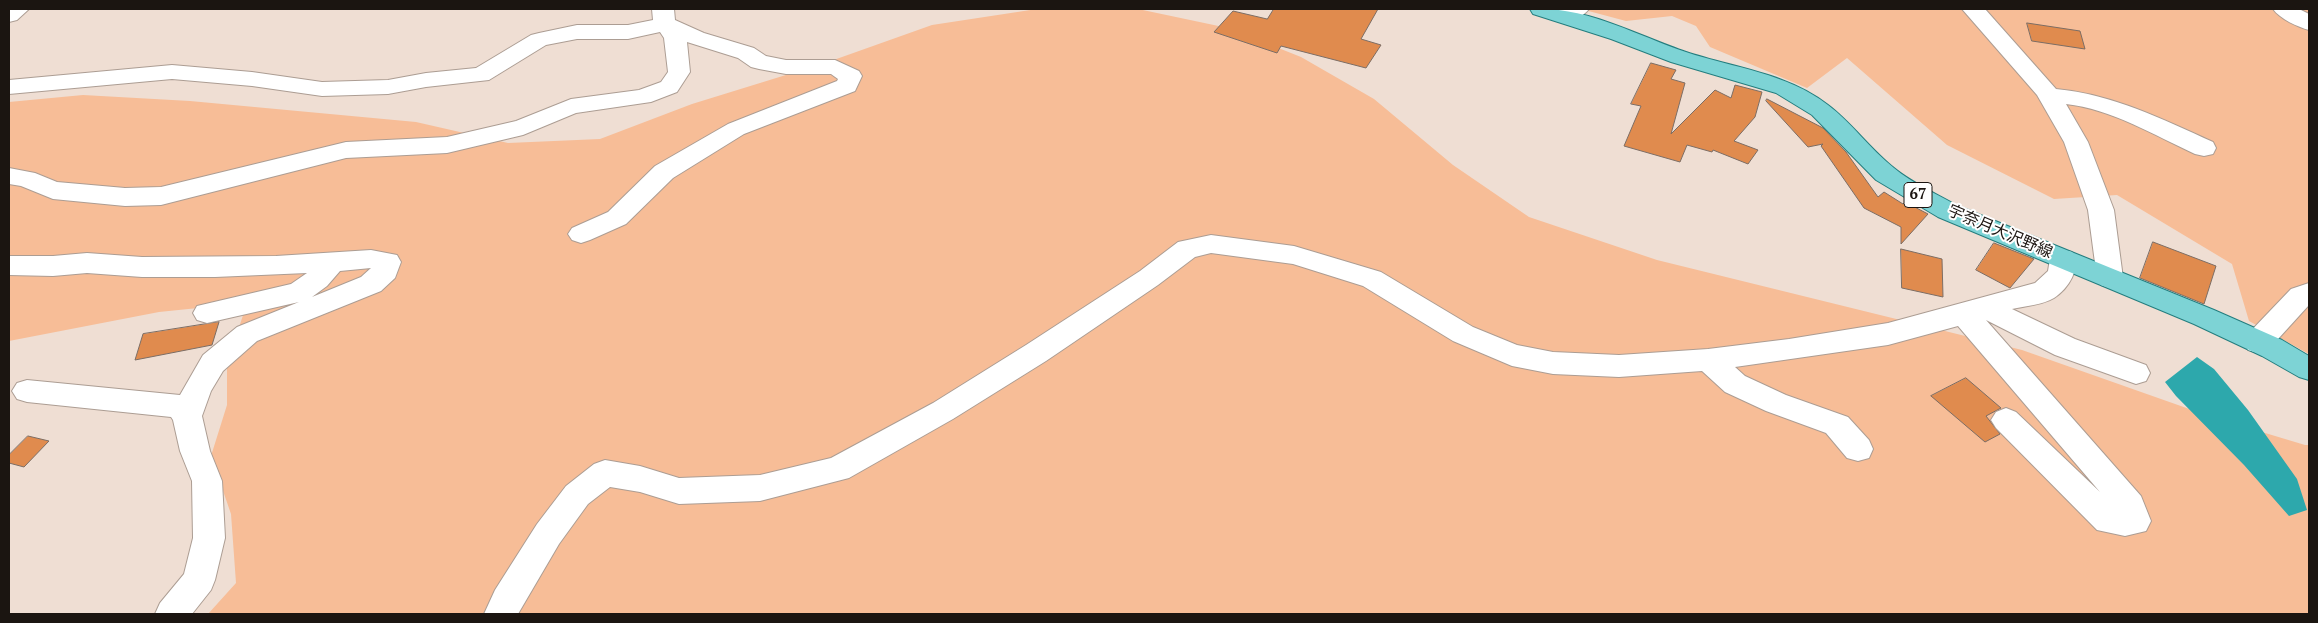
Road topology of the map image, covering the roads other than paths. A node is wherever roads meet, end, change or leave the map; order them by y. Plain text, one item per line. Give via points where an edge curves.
1 (18, 9) edge
2 (1973, 9) edge
3 (2284, 9) edge
4 (1561, 11) edge
5 (9, 15) edge
6 (664, 16) edge
7 (2309, 23) edge
8 (9, 87) edge
9 (2048, 95) junction
10 (2204, 148) dead end
11 (9, 176) edge
12 (581, 234) dead end
13 (2063, 259) junction
14 (332, 262) junction
15 (9, 265) edge
16 (2110, 278) junction
17 (2309, 293) edge
18 (1974, 311) junction
19 (207, 313) dead end
20 (2258, 342) junction
21 (1708, 360) junction
22 (2309, 369) edge
23 (2136, 373) dead end
24 (27, 391) dead end
25 (187, 416) junction
26 (2006, 420) dead end
27 (1858, 449) dead end
28 (172, 614) edge
29 (501, 614) edge

1 - 5 street
2 - 9 street
3 - 7 street
4 - 13 main road, 宇奈月大沢野線 / 67 via 1680,57 1784,88 1820,110 1864,155 1907,189 1947,211
6 - 8 street via 641,30 577,32 540,40 481,75 388,87 322,89 172,72
6 - 11 street via 675,37 679,72 669,86 643,97 570,106 513,130 447,145 346,150 161,196 125,197 53,190
6 - 12 street via 696,38 746,53 759,62 786,67 835,67 851,76 848,86 736,129 664,172 617,218
9 - 10 street via 2085,99 2136,117
9 - 16 street via 2076,142 2101,210
13 - 16 main road, 宇奈月大沢野線 / 67
13 - 18 street via 2061,274 2044,291
14 - 15 street via 214,267 87,263
14 - 19 street via 318,279 300,292
14 - 25 street via 371,259 388,262 386,271 371,284 247,334 213,363 197,388
16 - 20 main road, 宇奈月大沢野線 / 67
17 - 20 street via 2301,296
18 - 21 street via 1888,334
18 - 23 street
18 - 26 street via 2130,505 2135,521 2108,520
20 - 22 main road, 宇奈月大沢野線 / 67
21 - 27 street via 1735,384 1837,425
21 - 29 street via 1619,366 1553,363 1512,355 1463,334 1372,279 1294,255 1211,244 1187,249 1036,353 943,411 838,469 760,488 679,491 640,478 605,473 577,495 548,534
24 - 25 street via 179,406
25 - 28 street via 207,481 209,538 199,580

